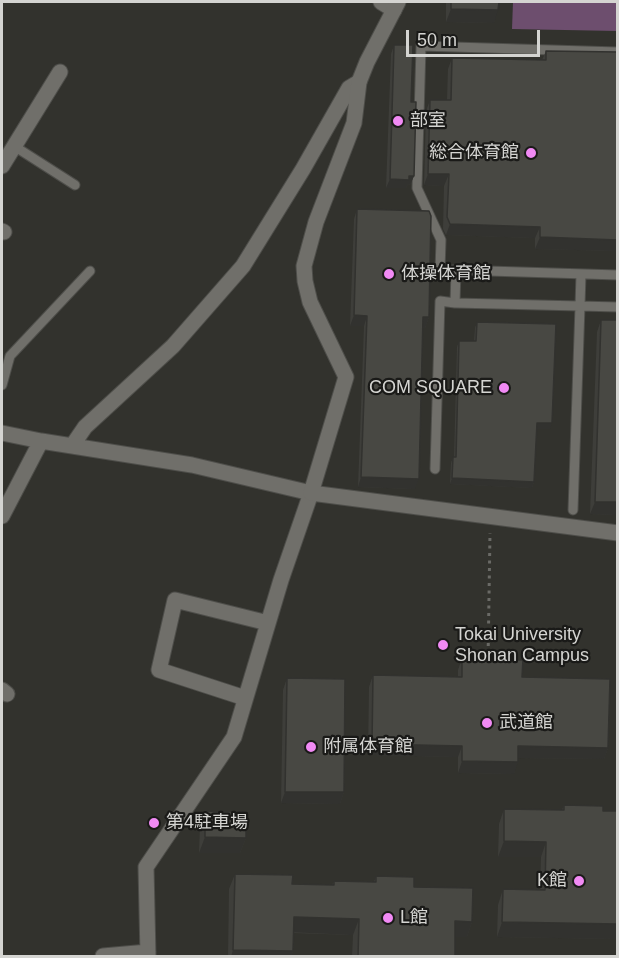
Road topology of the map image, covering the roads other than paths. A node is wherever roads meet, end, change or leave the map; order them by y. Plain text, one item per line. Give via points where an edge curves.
1 (391, 4) edge
2 (618, 52) edge
3 (60, 72) dead end
4 (359, 82) junction
5 (14, 147) junction
6 (2, 166) edge
7 (75, 185) dead end
8 (456, 270) junction
9 (90, 271) dead end
10 (581, 274) junction
11 (618, 275) edge
12 (455, 303) junction
13 (580, 306) junction
14 (618, 307) edge
15 (2, 385) edge
16 (2, 433) edge
17 (41, 441) junction
18 (72, 446) junction
19 (435, 469) dead end
20 (311, 493) junction
21 (573, 510) dead end
22 (2, 516) edge
23 (618, 533) edge
24 (268, 623) junction
25 (245, 698) junction
26 (148, 955) edge
27 (103, 957) edge

1 - 4 street
2 - 8 lane via 421,46 417,188 441,240 440,270
3 - 5 street
4 - 18 street via 349,88 243,266 173,346 85,427
4 - 20 street via 354,123 316,222 304,266 310,302 346,377
5 - 6 street
5 - 7 lane
8 - 10 lane
8 - 12 lane
9 - 15 lane via 10,356
10 - 11 lane
10 - 13 lane
12 - 13 lane
12 - 19 lane via 440,301
13 - 14 lane
13 - 21 lane
16 - 17 street
17 - 18 street
17 - 22 street
18 - 20 street via 192,465
20 - 23 street
20 - 24 street
24 - 25 street
24 - 25 street via 175,600 159,670
25 - 26 street via 234,737 146,867
26 - 27 street

